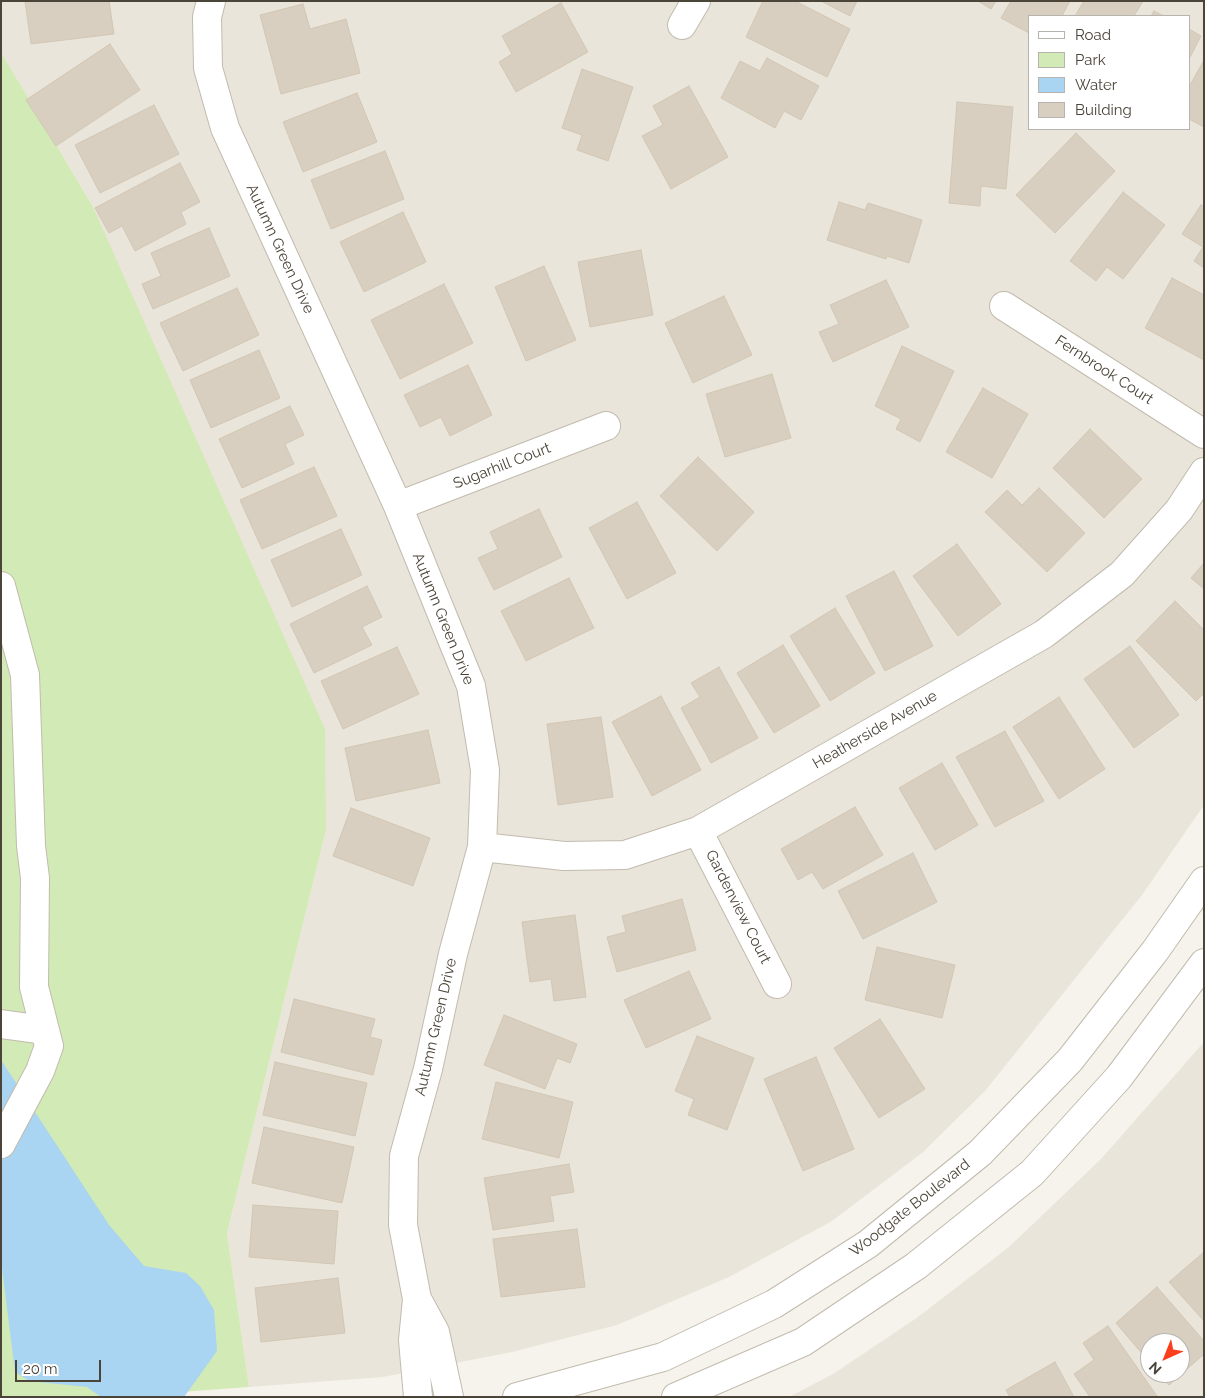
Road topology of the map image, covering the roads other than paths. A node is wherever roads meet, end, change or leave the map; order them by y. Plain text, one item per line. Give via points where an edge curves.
1 (211, 1) edge
2 (696, 1) edge
3 (682, 24) dead end
4 (1004, 306) dead end
5 (606, 426) dead end
6 (1204, 434) edge
7 (1204, 472) edge
8 (398, 506) junction
9 (1, 586) edge
10 (698, 831) junction
11 (482, 847) junction
12 (1204, 881) edge
13 (1204, 963) edge
14 (777, 984) dead end
15 (1, 1024) edge
16 (44, 1030) junction
17 (1, 1144) edge
18 (417, 1299) junction
19 (418, 1397) edge
20 (450, 1397) edge
21 (517, 1397) edge
22 (676, 1397) edge

1 - 8 street, Autumn Green Drive via 207,17 208,68 225,128
2 - 3 street
4 - 6 street, Fernbrook Court
5 - 8 street, Sugarhill Court
7 - 10 street, Heatherside Avenue via 1179,510 1122,574 1044,634
8 - 11 street, Autumn Green Drive via 471,686 485,770
9 - 16 street via 25,675 35,878 34,987
10 - 11 street, Heatherside Avenue via 625,855 564,856
10 - 14 street, Gardenview Court
11 - 18 street, Autumn Green Drive via 404,1156 403,1226
12 - 21 street, Woodgate Boulevard via 1155,952 1070,1060 980,1153 868,1244 774,1304 663,1357
13 - 22 street via 1119,1077 1032,1172 916,1266 803,1342
15 - 16 street
16 - 17 street via 49,1046 40,1072
18 - 19 street, Autumn Green Drive via 413,1340
18 - 20 street, Autumn Green Drive via 435,1332

